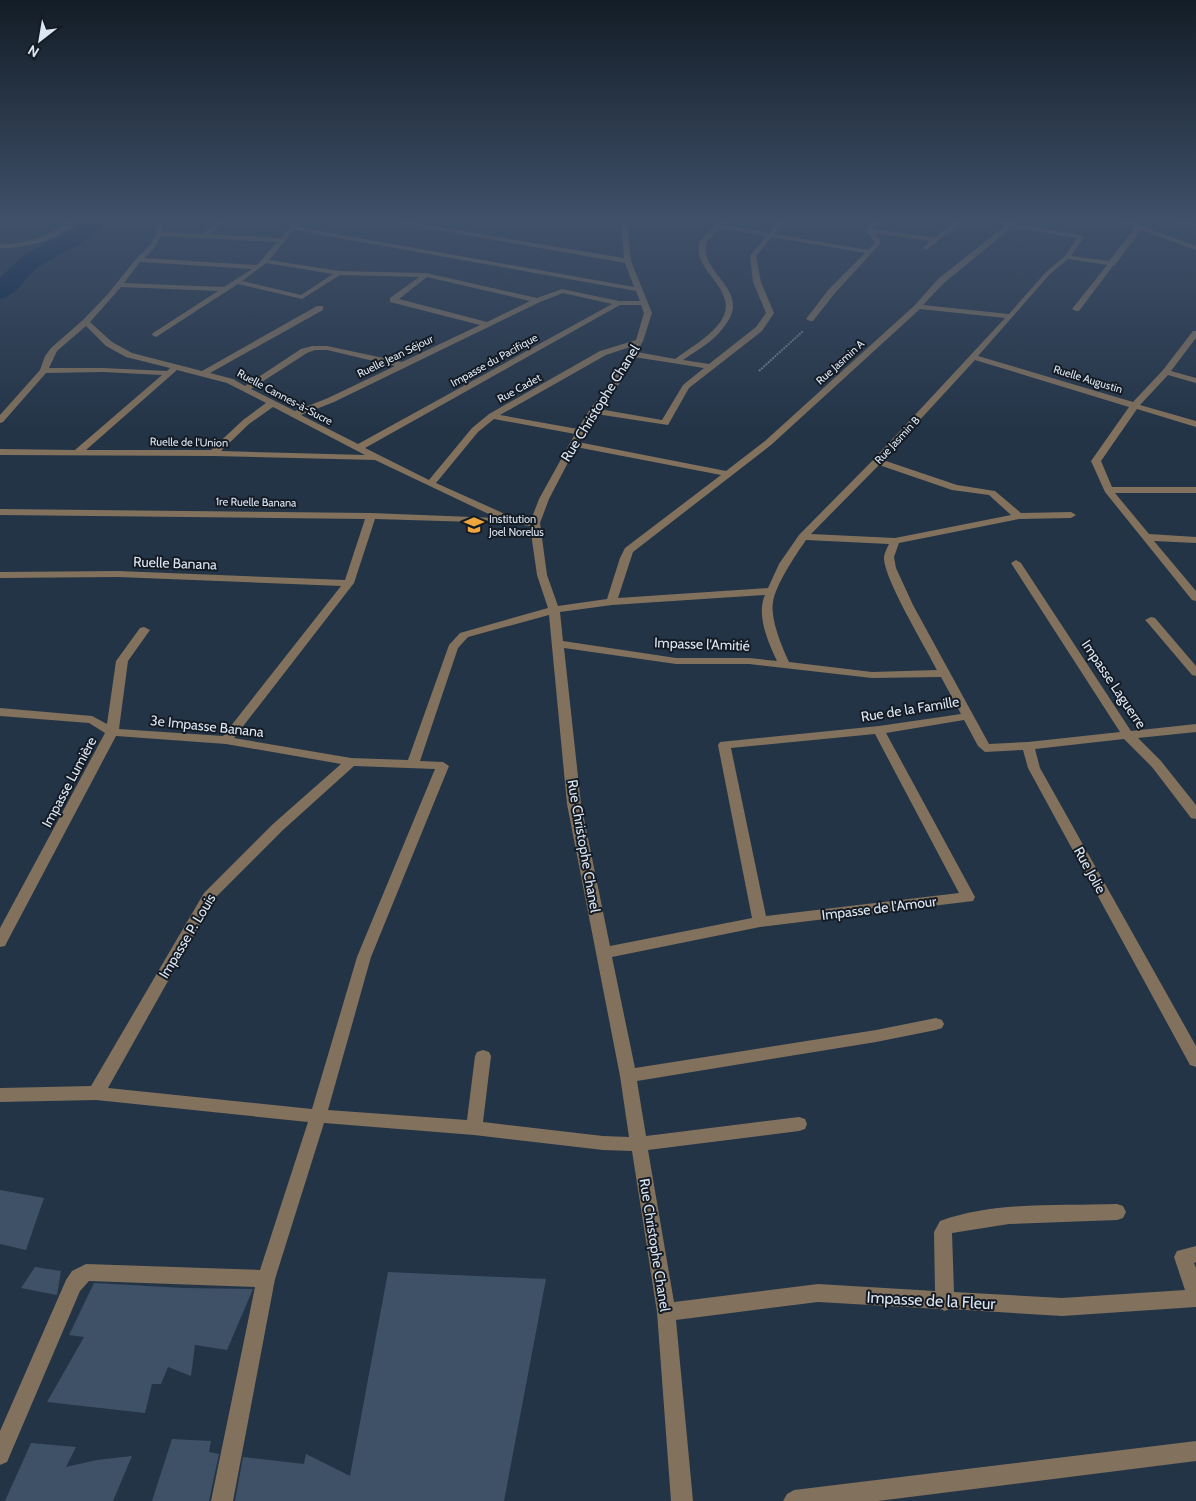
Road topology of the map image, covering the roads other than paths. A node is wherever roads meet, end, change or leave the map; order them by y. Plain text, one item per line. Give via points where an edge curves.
1 (114, 292) edge
2 (221, 292) edge
3 (281, 292) edge
4 (310, 292) edge
5 (403, 292) edge
6 (501, 292) edge
7 (559, 292) edge
8 (567, 292) edge
9 (618, 292) edge
10 (641, 292) edge
11 (726, 292) edge
12 (761, 292) edge
13 (831, 292) edge
14 (931, 292) edge
15 (1032, 292) edge
16 (1090, 292) edge
17 (643, 297) junction
18 (536, 300) junction
19 (619, 303) junction
20 (918, 307) junction
21 (320, 308) dead end
22 (1076, 309) dead end
23 (1011, 316) junction
24 (810, 319) road end
25 (86, 322) junction
26 (487, 324) junction
27 (1195, 334) edge
28 (156, 335) dead end
29 (639, 341) junction
30 (632, 354) junction
31 (973, 357) junction
32 (678, 360) junction
33 (403, 365) junction
34 (177, 366) junction
35 (710, 367) junction
36 (44, 371) junction
37 (1166, 372) junction
38 (205, 373) junction
39 (167, 374) junction
40 (1196, 381) edge
41 (247, 388) junction
42 (272, 403) junction
43 (1135, 405) junction
44 (593, 411) junction
45 (293, 415) junction
46 (492, 416) junction
47 (0, 420) edge
48 (1196, 424) edge
49 (577, 438) junction
50 (358, 448) junction
51 (0, 452) edge
52 (78, 452) junction
53 (213, 454) junction
54 (377, 458) junction
55 (877, 461) junction
56 (730, 474) junction
57 (430, 484) junction
58 (1108, 490) junction
59 (1196, 490) edge
60 (0, 512) edge
61 (1071, 515) dead end
62 (371, 516) junction
63 (1019, 516) junction
64 (512, 521) junction
65 (535, 523) junction
66 (803, 537) junction
67 (1146, 537) junction
68 (1196, 540) edge
69 (895, 541) junction
70 (1016, 563) dead end
71 (0, 575) edge
72 (349, 583) junction
73 (771, 591) junction
74 (1196, 598) edge
75 (612, 602) junction
76 (554, 610) junction
77 (1151, 620) dead end
78 (144, 630) dead end
79 (558, 644) junction
80 (784, 664) junction
81 (946, 673) junction
82 (1196, 673) edge
83 (0, 712) edge
84 (968, 716) junction
85 (1196, 728) edge
86 (879, 730) junction
87 (112, 732) junction
88 (1129, 737) junction
89 (226, 740) junction
90 (1028, 746) junction
91 (351, 762) junction
92 (413, 764) junction
93 (1196, 816) edge
94 (760, 922) junction
95 (0, 942) edge
96 (604, 953) junction
97 (936, 1024) dead end
98 (482, 1056) dead end
99 (1196, 1060) edge
100 (628, 1076) junction
101 (96, 1093) junction
102 (0, 1096) edge
103 (318, 1116) junction
104 (799, 1124) dead end
105 (474, 1128) junction
106 (639, 1144) junction
107 (1117, 1212) dead end
108 (1196, 1254) edge
109 (266, 1278) junction
110 (1196, 1296) edge
111 (945, 1302) junction
112 (666, 1312) junction
113 (1196, 1451) edge
114 (0, 1455) edge
115 (222, 1501) edge
116 (682, 1501) edge
117 (794, 1501) edge

1 - 25 street
2 - 28 street
3 - 4 street via 302,297
5 - 26 street via 393,300
6 - 18 street
7 - 18 street, Ruelle Jean Séjour
8 - 19 street, Ruelle Jean Séjour
9 - 17 street
10 - 17 street, Rue Christophe Chanel
11 - 32 street via 731,303 724,322
12 - 35 street via 770,313 759,329
13 - 24 street
14 - 20 street, Rue Jasmin A
15 - 23 street, Rue Jasmin B
16 - 22 street
17 - 19 street, Impasse du Pacifique
17 - 29 street, Rue Christophe Chanel via 648,313
18 - 26 street, Ruelle Jean Séjour
19 - 50 street, Impasse du Pacifique
20 - 23 street
20 - 56 street, Rue Jasmin A
21 - 38 street
23 - 31 street, Rue Jasmin B
25 - 34 street, Ruelle Cannes-à-Sucre via 109,344 129,355
25 - 36 street via 50,353
26 - 33 street, Ruelle Jean Séjour
27 - 37 street
29 - 30 street, Rue Christophe Chanel
29 - 46 street, Rue Cadet via 603,353
30 - 32 street
30 - 44 street, Rue Christophe Chanel via 612,388
31 - 43 street, Ruelle Augustin
31 - 55 street, Rue Jasmin B
32 - 35 street
33 - 41 street via 315,348 304,351
33 - 45 street, Ruelle Jean Séjour
34 - 38 street, Ruelle Cannes-à-Sucre
34 - 39 street
35 - 44 street via 686,387 665,423
36 - 39 street
36 - 47 street
37 - 40 street
37 - 43 street
38 - 41 street, Ruelle Cannes-à-Sucre
39 - 52 street
41 - 42 street, Ruelle Cannes-à-Sucre
42 - 45 street, Ruelle Cannes-à-Sucre
42 - 53 street via 246,422
43 - 48 street, Ruelle Augustin
43 - 58 street via 1096,461
44 - 49 street, Rue Christophe Chanel
45 - 50 street, Ruelle Cannes-à-Sucre
46 - 49 street
46 - 57 street, Rue Cadet via 475,430
49 - 56 street
49 - 65 street, Rue Christophe Chanel via 544,499
50 - 54 street, Ruelle Cannes-à-Sucre
51 - 52 street, Ruelle de l'Union
52 - 53 street, Ruelle de l'Union
53 - 54 street, Ruelle de l'Union
54 - 57 street, Ruelle Cannes-à-Sucre
55 - 63 street via 955,488 992,493
55 - 66 street, Rue Jasmin B
56 - 75 street, Rue Jasmin A via 629,550
57 - 64 street, Ruelle Cannes-à-Sucre
58 - 59 street
58 - 67 street
60 - 62 street, 1re Ruelle Banana
61 - 63 street
62 - 64 street, 1re Ruelle Banana
62 - 72 street
63 - 69 street
64 - 65 street, Ruelle Cannes-à-Sucre
65 - 76 street, Rue Christophe Chanel via 542,575
66 - 69 street
66 - 73 street, Rue Jasmin B via 784,564
67 - 68 street
67 - 74 street
69 - 81 street, Rue de la Famille via 889,557 891,568
70 - 88 street, Impasse Laguerre
71 - 72 street, Ruelle Banana via 118,574
72 - 89 street
73 - 75 street
73 - 80 street, Rue Jasmin B via 767,602 772,638
75 - 76 street
76 - 79 street, Rue Christophe Chanel
76 - 92 street via 464,635 453,647
77 - 82 street
78 - 87 street, Impasse Lumière via 122,661
79 - 80 street, Impasse l'Amitié via 676,661
79 - 96 street, Rue Christophe Chanel via 574,804
80 - 81 street, Impasse l'Amitié via 872,675
81 - 84 street, Rue de la Famille
83 - 87 street, 3e Impasse Banana via 92,720
84 - 86 street, Rue de la Famille
84 - 90 street via 984,746 989,749
85 - 88 street
86 - 94 street, Rue de la Famille via 724,745
86 - 94 street, Impasse de l'Amour via 968,897
87 - 89 street, 3e Impasse Banana
87 - 95 street, Impasse Lumière
88 - 90 street
88 - 93 street, Impasse Laguerre via 1148,752
89 - 91 street, 3e Impasse Banana
90 - 99 street, Rue Jolie via 1034,768
91 - 92 street, 3e Impasse Banana
91 - 101 street, Impasse P. Louis via 278,827 209,896
92 - 103 street, 3e Impasse Banana via 443,766 364,957
94 - 96 street, Impasse de l'Amour
96 - 100 street, Rue Christophe Chanel
97 - 100 street
98 - 105 street
100 - 106 street, Rue Christophe Chanel
101 - 102 street
101 - 103 street
103 - 105 street
103 - 109 street
104 - 106 street
105 - 106 street
106 - 112 street, Rue Christophe Chanel
107 - 111 street via 1021,1215 946,1227 943,1232
108 - 110 street, Impasse de la Fleur via 1183,1257
109 - 114 street via 86,1272 79,1276
109 - 115 street
110 - 111 street, Impasse de la Fleur via 1062,1307
111 - 112 street, Impasse de la Fleur via 818,1293
112 - 116 street, Rue Christophe Chanel
113 - 117 street

